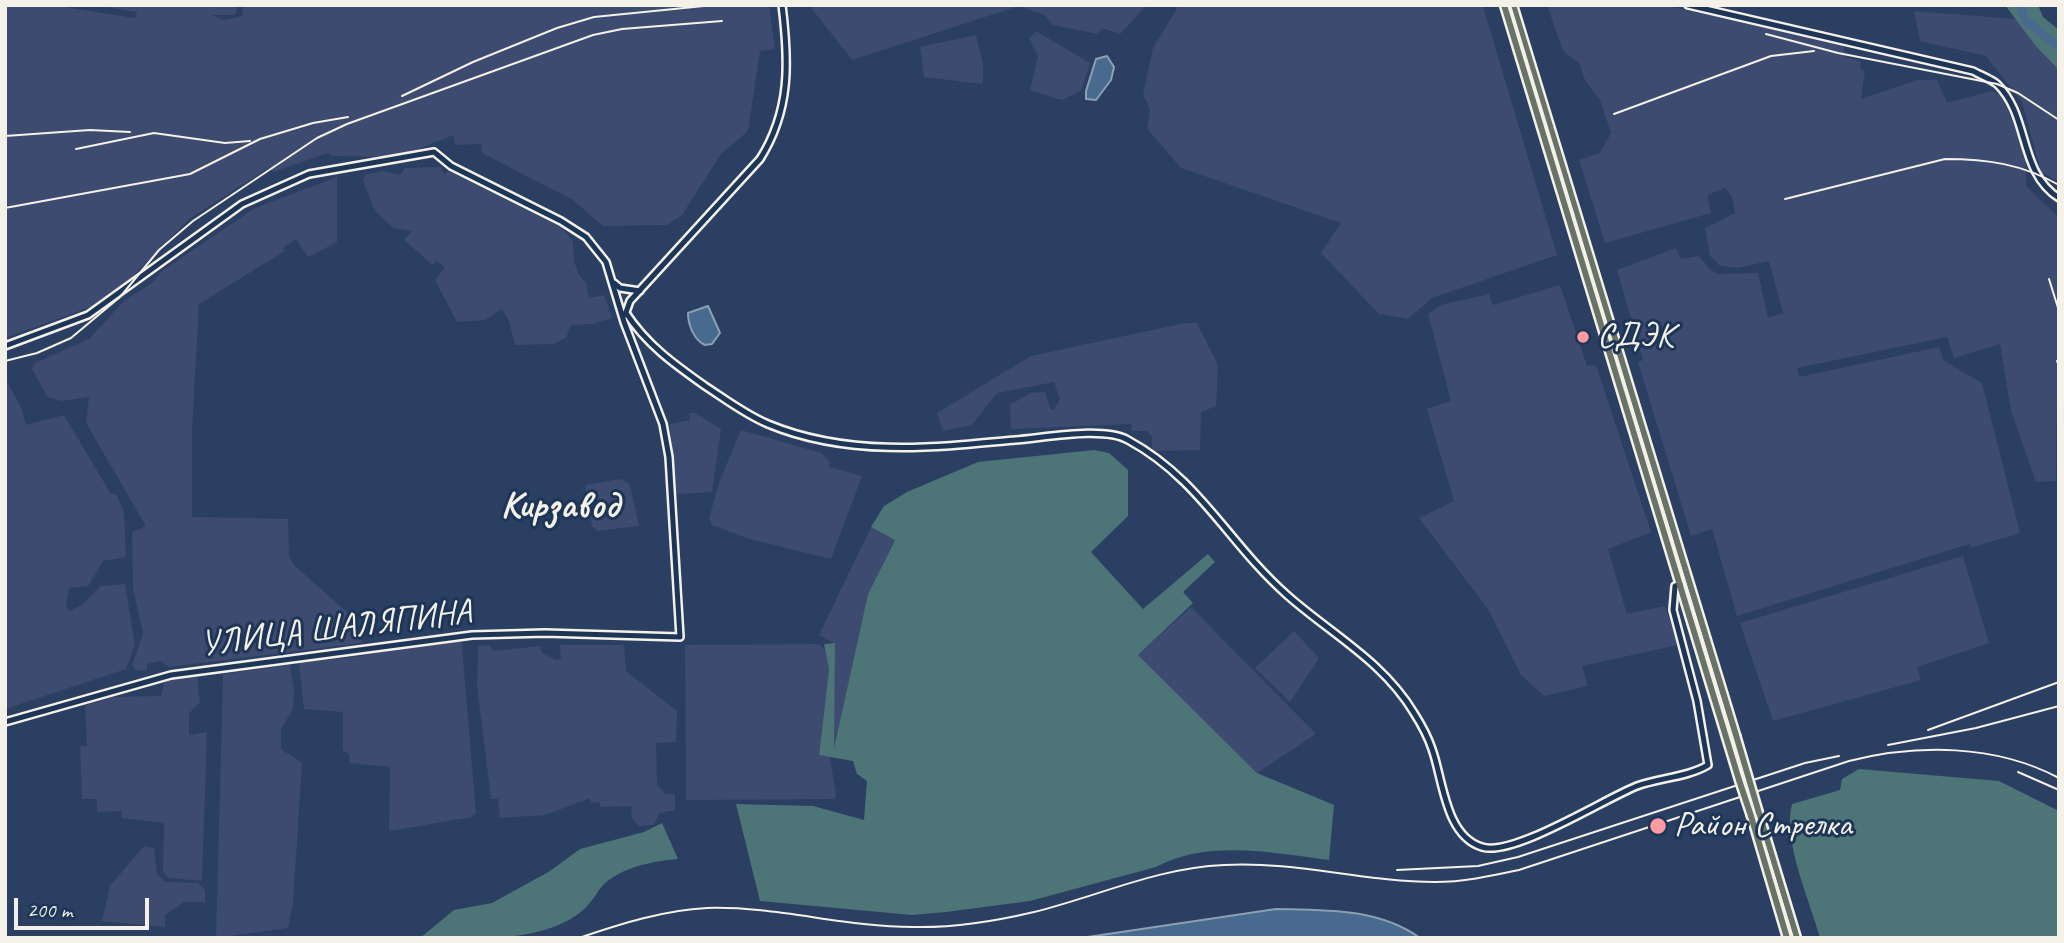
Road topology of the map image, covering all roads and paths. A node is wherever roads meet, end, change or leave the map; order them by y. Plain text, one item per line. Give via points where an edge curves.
1 (782, 5) edge
2 (1504, 5) edge
3 (1513, 5) edge
4 (1688, 5) edge
5 (2059, 198) edge
6 (614, 283) junction
7 (641, 291) junction
8 (626, 313) junction
9 (624, 322) junction
10 (5, 346) edge
11 (1680, 584) junction
12 (5, 722) edge
13 (1787, 938) edge
14 (1797, 938) edge

1 - 7 street via 788,81 774,135 760,159
2 - 11 main road
3 - 14 main road, bridge
4 - 5 street via 1973,71 1997,84 2012,109 2036,178
6 - 7 street
6 - 9 street
6 - 10 street via 606,262 586,237 430,152 309,174 270,191 242,204 88,315
7 - 8 street via 629,301
8 - 9 street
8 - 11 street via 663,357 768,424 834,443 889,448 1065,436 1126,439 1172,468 1288,596 1384,671 1401,690 1432,748 1448,809 1469,841 1491,849 1555,828 1608,798 1708,765 1673,611 1675,586
9 - 12 street, УЛИЦА ШАЛЯПИНА via 663,424 669,457 680,637 472,635 173,675
11 - 13 main road, bridge

